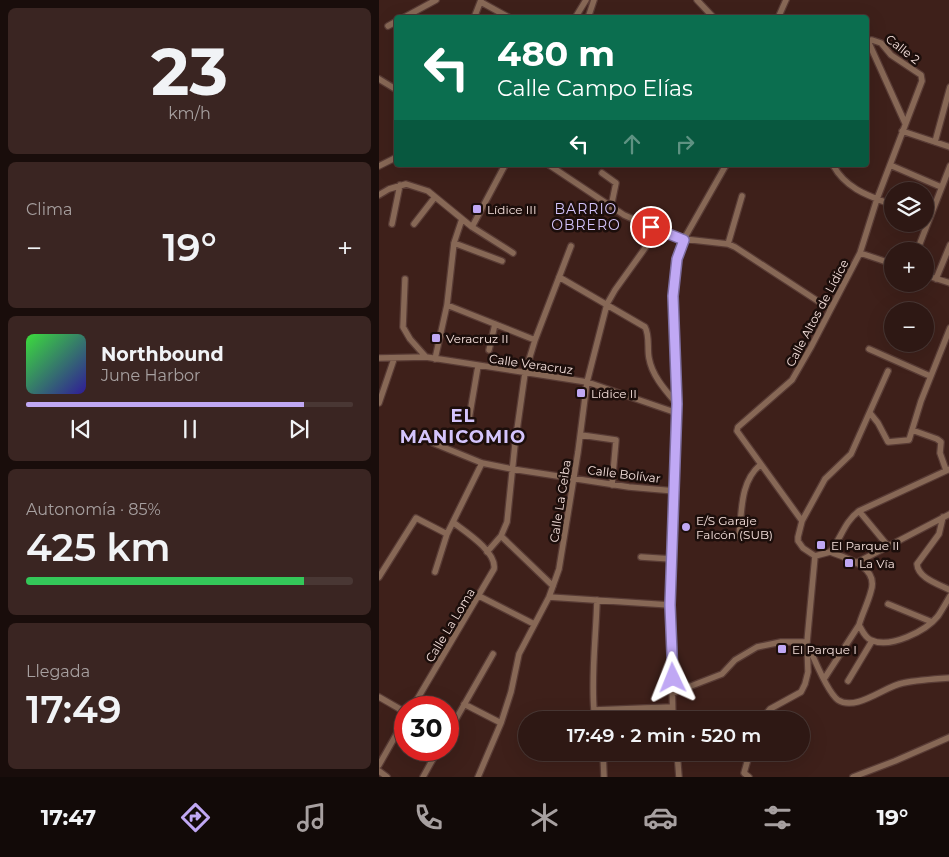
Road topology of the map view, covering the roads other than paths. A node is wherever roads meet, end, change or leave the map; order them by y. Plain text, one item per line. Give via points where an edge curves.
1 (436, 0) edge
2 (586, 0) edge
3 (594, 0) edge
4 (697, 0) edge
5 (786, 0) edge
6 (481, 1) edge
7 (408, 15) edge
8 (475, 15) edge
9 (505, 15) edge
10 (577, 15) edge
11 (589, 15) edge
12 (711, 15) edge
13 (779, 15) edge
14 (394, 23) edge
15 (388, 26) dead end
16 (869, 41) edge
17 (869, 45) edge
18 (922, 81) joint
19 (380, 82) edge
20 (949, 87) edge
21 (394, 89) edge
22 (905, 123) junction
23 (902, 131) junction
24 (935, 142) junction
25 (949, 147) edge
26 (394, 158) edge
27 (890, 165) junction
28 (379, 166) edge
29 (949, 166) edge
30 (504, 167) edge
31 (552, 167) edge
32 (724, 167) edge
33 (834, 167) edge
34 (602, 172) dead end
35 (400, 185) junction
36 (941, 187) junction
37 (379, 195) edge
38 (742, 196) dead end
39 (435, 197) junction
40 (877, 199) junction
41 (884, 201) edge
42 (934, 203) edge
43 (611, 207) junction
44 (463, 219) junction
45 (393, 224) dead end
46 (414, 224) dead end
47 (472, 227) junction
48 (658, 230) junction
49 (684, 240) junction
50 (454, 243) junction
51 (727, 244) junction
52 (949, 245) edge
53 (571, 246) dead end
54 (513, 252) dead end
55 (860, 253) junction
56 (502, 261) dead end
57 (884, 261) edge
58 (559, 277) junction
59 (405, 279) dead end
60 (936, 279) joint
61 (949, 283) edge
62 (607, 304) junction
63 (447, 306) junction
64 (831, 308) junction
65 (495, 324) junction
66 (949, 328) edge
67 (535, 340) junction
68 (869, 349) dead end
69 (489, 350) dead end
70 (426, 357) junction
71 (379, 358) edge
72 (394, 359) junction
73 (435, 360) junction
74 (478, 366) junction
75 (888, 371) dead end
76 (525, 373) junction
77 (930, 376) junction
78 (587, 382) junction
79 (379, 403) edge
80 (677, 404) junction
81 (677, 412) junction
82 (870, 413) junction
83 (469, 419) dead end
84 (912, 430) junction
85 (581, 436) junction
86 (433, 443) dead end
87 (482, 462) junction
88 (760, 465) junction
89 (512, 469) junction
90 (948, 469) edge
91 (573, 478) junction
92 (611, 485) junction
93 (675, 490) junction
94 (859, 512) junction
95 (949, 514) edge
96 (943, 518) junction
97 (802, 521) junction
98 (454, 523) junction
99 (447, 534) junction
100 (501, 536) junction
101 (739, 536) dead end
102 (888, 546) junction
103 (487, 552) junction
104 (830, 552) junction
105 (815, 556) junction
106 (641, 557) dead end
107 (672, 559) junction
108 (856, 563) junction
109 (435, 572) dead end
110 (379, 577) edge
111 (553, 586) junction
112 (949, 590) edge
113 (479, 596) junction
114 (949, 596) edge
115 (549, 597) junction
116 (597, 600) junction
117 (888, 604) dead end
118 (670, 605) junction
119 (932, 622) junction
120 (534, 624) junction
121 (859, 625) junction
122 (872, 641) junction
123 (807, 642) junction
124 (493, 654) dead end
125 (949, 678) edge
126 (824, 679) junction
127 (848, 681) dead end
128 (673, 693) junction
129 (419, 696) edge
130 (379, 697) edge
131 (464, 704) junction
132 (394, 706) edge
133 (673, 707) junction
134 (602, 710) joint
135 (673, 711) edge
136 (768, 711) edge
137 (459, 713) edge
138 (501, 724) junction
139 (949, 737) edge
140 (394, 738) edge
141 (432, 761) edge
142 (603, 761) edge
143 (678, 761) edge
144 (747, 761) edge
145 (379, 765) edge
146 (379, 771) edge
147 (387, 777) edge
148 (423, 777) edge
149 (478, 777) edge
150 (604, 777) edge
151 (679, 777) edge
152 (749, 777) edge
153 (853, 777) edge

1 - 7 street
2 - 10 street
3 - 11 street
4 - 12 street
5 - 13 street
6 - 8 street
6 - 9 street
14 - 15 street
16 - 18 street, Calle 2 via 881,43 891,55 921,76
17 - 22 street
18 - 22 street, Calle Altos de Lídice
19 - 21 street
20 - 24 street
22 - 23 street, Calle Altos de Lídice
23 - 24 street
23 - 27 street, Calle Altos de Lídice
24 - 25 street
26 - 28 street
27 - 36 street
27 - 40 street, Calle Altos de Lídice
29 - 36 street
30 - 47 street
31 - 43 street
32 - 49 street
33 - 40 street via 850,186
34 - 43 street via 616,183
35 - 37 street
35 - 39 street via 412,185
35 - 45 street
36 - 42 street
38 - 51 street
39 - 44 street
39 - 46 street
40 - 41 street
40 - 55 street, Calle Altos de Lídice
43 - 48 street
44 - 47 street
44 - 50 street
47 - 54 street
48 - 49 street
48 - 62 street, Calle La Ceiba
49 - 51 street
49 - 80 street via 677,259 673,296
50 - 56 street
50 - 63 street
51 - 64 street
52 - 60 street
53 - 58 street
55 - 57 street
55 - 64 street, Calle Altos de Lídice
58 - 62 street
58 - 67 street
59 - 70 street via 403,327
60 - 61 street
62 - 78 street, Calle La Ceiba
62 - 80 street via 645,327 651,369
63 - 65 street
63 - 73 street
64 - 88 street, Calle Altos de Lídice via 792,380 738,428 737,432
65 - 67 street
65 - 69 street
66 - 77 street
67 - 76 street
68 - 77 street
70 - 72 street, Calle Veracruz
70 - 73 street, Calle Veracruz
71 - 72 street, Calle Veracruz
72 - 79 street
73 - 74 street, Calle Veracruz
74 - 76 street, Calle Veracruz
74 - 83 street
75 - 82 street
76 - 78 street, Calle Veracruz
76 - 89 street
77 - 84 street
78 - 81 street, Calle Veracruz
78 - 85 street, Calle La Ceiba
80 - 81 street
81 - 93 street
82 - 84 street via 889,443 909,440
82 - 97 street via 851,454 825,479
84 - 90 street via 941,442 941,458
85 - 91 street, Calle La Ceiba
85 - 92 street via 616,440
86 - 87 street, Calle Bolívar
87 - 89 street, Calle Bolívar
87 - 98 street
88 - 97 street, Calle Altos de Lídice
88 - 101 street via 752,472 746,488
89 - 91 street, Calle Bolívar
89 - 100 street via 509,516
90 - 94 street
91 - 92 street, Calle Bolívar
91 - 111 street, Calle La Ceiba via 564,541
92 - 93 street, Calle Bolívar
93 - 107 street
94 - 102 street
94 - 104 street via 843,529
95 - 96 street
96 - 102 street
96 - 112 street via 939,534 917,564 917,569 921,575
97 - 105 street via 798,541
98 - 99 street
98 - 103 street
99 - 109 street
99 - 110 street via 416,518
100 - 103 street
100 - 111 street
102 - 108 street
103 - 113 street, Calle La Loma via 495,566
104 - 105 street
104 - 108 street
105 - 123 street
106 - 107 street
107 - 118 street
108 - 121 street via 867,570 872,586
111 - 115 street, Calle La Ceiba
113 - 120 street
113 - 129 street, Calle La Loma
114 - 119 street
115 - 116 street
115 - 120 street, Calle La Ceiba
116 - 118 street
116 - 134 street via 592,672 595,710
117 - 119 street
118 - 128 street
119 - 122 street via 903,639 889,643
120 - 138 street, Calle La Ceiba via 519,654
121 - 122 street
121 - 126 street
122 - 127 street
123 - 126 street
123 - 128 street via 781,642 757,647 735,660 721,674
123 - 136 street via 808,672 801,692
124 - 131 street
125 - 126 street via 901,683 851,704 839,701
128 - 133 street
130 - 132 street
131 - 137 street
131 - 138 street
133 - 134 street
133 - 135 street
138 - 149 street, Calle La Ceiba
139 - 153 street
140 - 145 street
141 - 148 street
142 - 150 street
143 - 151 street
144 - 152 street via 744,773
146 - 147 street

